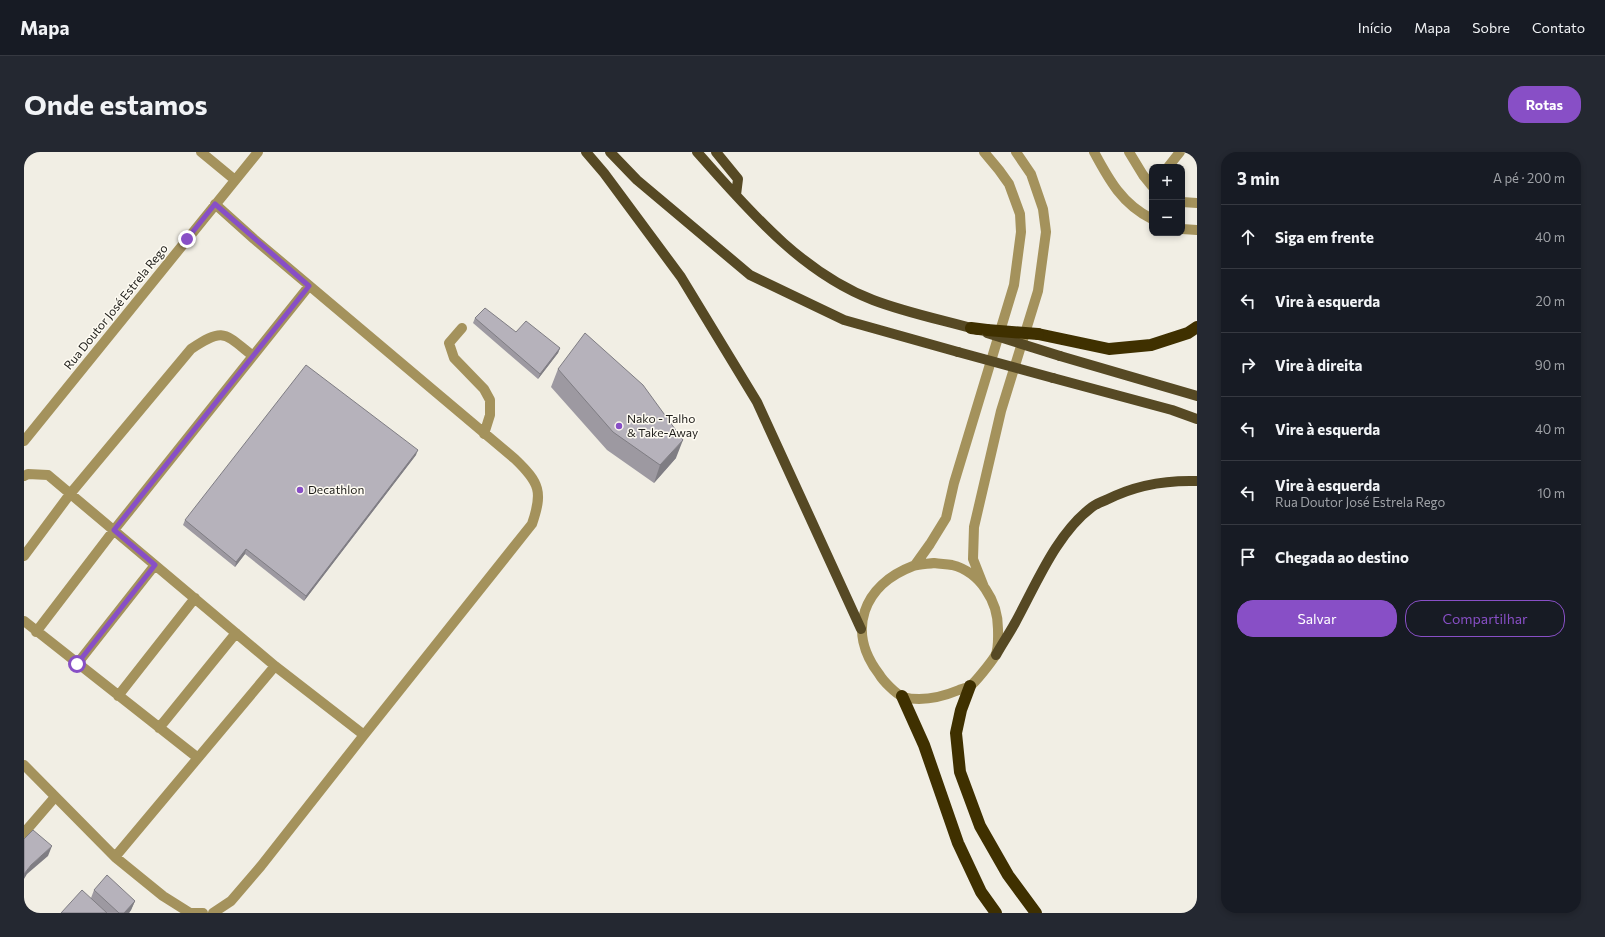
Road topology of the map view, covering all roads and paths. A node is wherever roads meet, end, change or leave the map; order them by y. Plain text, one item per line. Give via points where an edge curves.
1 (201, 152) edge
2 (258, 152) edge
3 (586, 152) edge
4 (610, 152) edge
5 (697, 152) edge
6 (716, 152) edge
7 (984, 152) edge
8 (1016, 152) edge
9 (1094, 152) edge
10 (1129, 152) edge
11 (1180, 152) edge
12 (1170, 164) edge
13 (235, 180) junction
14 (1149, 182) edge
15 (736, 195) junction
16 (1185, 202) edge
17 (1197, 203) edge
18 (215, 204) junction
19 (1149, 217) edge
20 (1185, 229) edge
21 (1197, 230) edge
22 (309, 286) junction
23 (1197, 327) edge
24 (462, 328) dead end
25 (971, 328) joint
26 (987, 331) junction
27 (253, 356) junction
28 (1197, 396) edge
29 (1197, 419) edge
30 (484, 434) junction
31 (24, 441) edge
32 (24, 476) edge
33 (1197, 481) edge
34 (70, 494) junction
35 (114, 530) junction
36 (24, 556) edge
37 (155, 565) junction
38 (914, 566) junction
39 (984, 587) junction
40 (195, 598) junction
41 (24, 621) edge
42 (861, 629) junction
43 (36, 632) junction
44 (236, 633) junction
45 (996, 655) junction
46 (77, 664) junction
47 (276, 666) junction
48 (970, 686) junction
49 (118, 696) junction
50 (902, 696) junction
51 (159, 728) junction
52 (364, 735) junction
53 (198, 758) junction
54 (24, 765) edge
55 (55, 797) junction
56 (24, 832) edge
57 (115, 857) junction
58 (203, 913) edge
59 (213, 913) edge
60 (996, 913) edge
61 (1036, 913) edge

1 - 13 street
2 - 13 street, Rua Doutor José Estrela Rego
3 - 42 main road via 681,277 757,402
4 - 29 main road, bridge via 637,180 750,275 844,320
5 - 15 main road
6 - 15 main road via 738,179
7 - 38 street via 1009,184 1020,214 1021,232 1014,285 954,483 946,518
8 - 39 street via 1031,174 1043,209 1046,232 1038,291 1001,411 974,527 973,559
9 - 19 street via 1108,178 1124,199
10 - 14 street
11 - 12 street
13 - 18 street, Rua Doutor José Estrela Rego
15 - 25 main road via 788,248 830,279 872,300
16 - 17 street
18 - 22 street
18 - 31 street, Rua Doutor José Estrela Rego
20 - 21 street
22 - 27 street
22 - 30 street
23 - 26 highway, bridge via 1188,333 1151,345 1109,349 1038,334
24 - 30 street via 449,343 454,358 484,389 490,400 490,415
25 - 26 highway
26 - 28 main road, bridge via 1060,356
27 - 34 street via 227,335 219,334 208,337 191,349
27 - 35 street
30 - 52 street via 529,472 537,486 538,505 532,524
32 - 34 street via 48,475
33 - 45 main road via 1146,484 1092,507 1070,529 1043,568 1014,626
34 - 35 street
34 - 36 street
35 - 37 street
35 - 43 street
37 - 40 street
37 - 46 street
38 - 39 street via 934,563 953,566 970,574
38 - 42 street via 884,582 871,597
39 - 45 street via 993,602 998,618
40 - 44 street
40 - 49 street
41 - 43 street
42 - 50 street via 872,665 884,681
43 - 46 street
44 - 47 street
44 - 51 street
45 - 48 street
46 - 49 street
47 - 52 street
47 - 53 street
48 - 50 street via 929,699
48 - 61 highway via 956,732 960,772 980,826 1008,875
49 - 51 street
50 - 60 highway via 924,745 958,843 981,892
51 - 53 street
52 - 59 street via 261,866 231,901
53 - 57 street
54 - 55 street
55 - 56 street
55 - 57 street
57 - 58 street via 190,913

